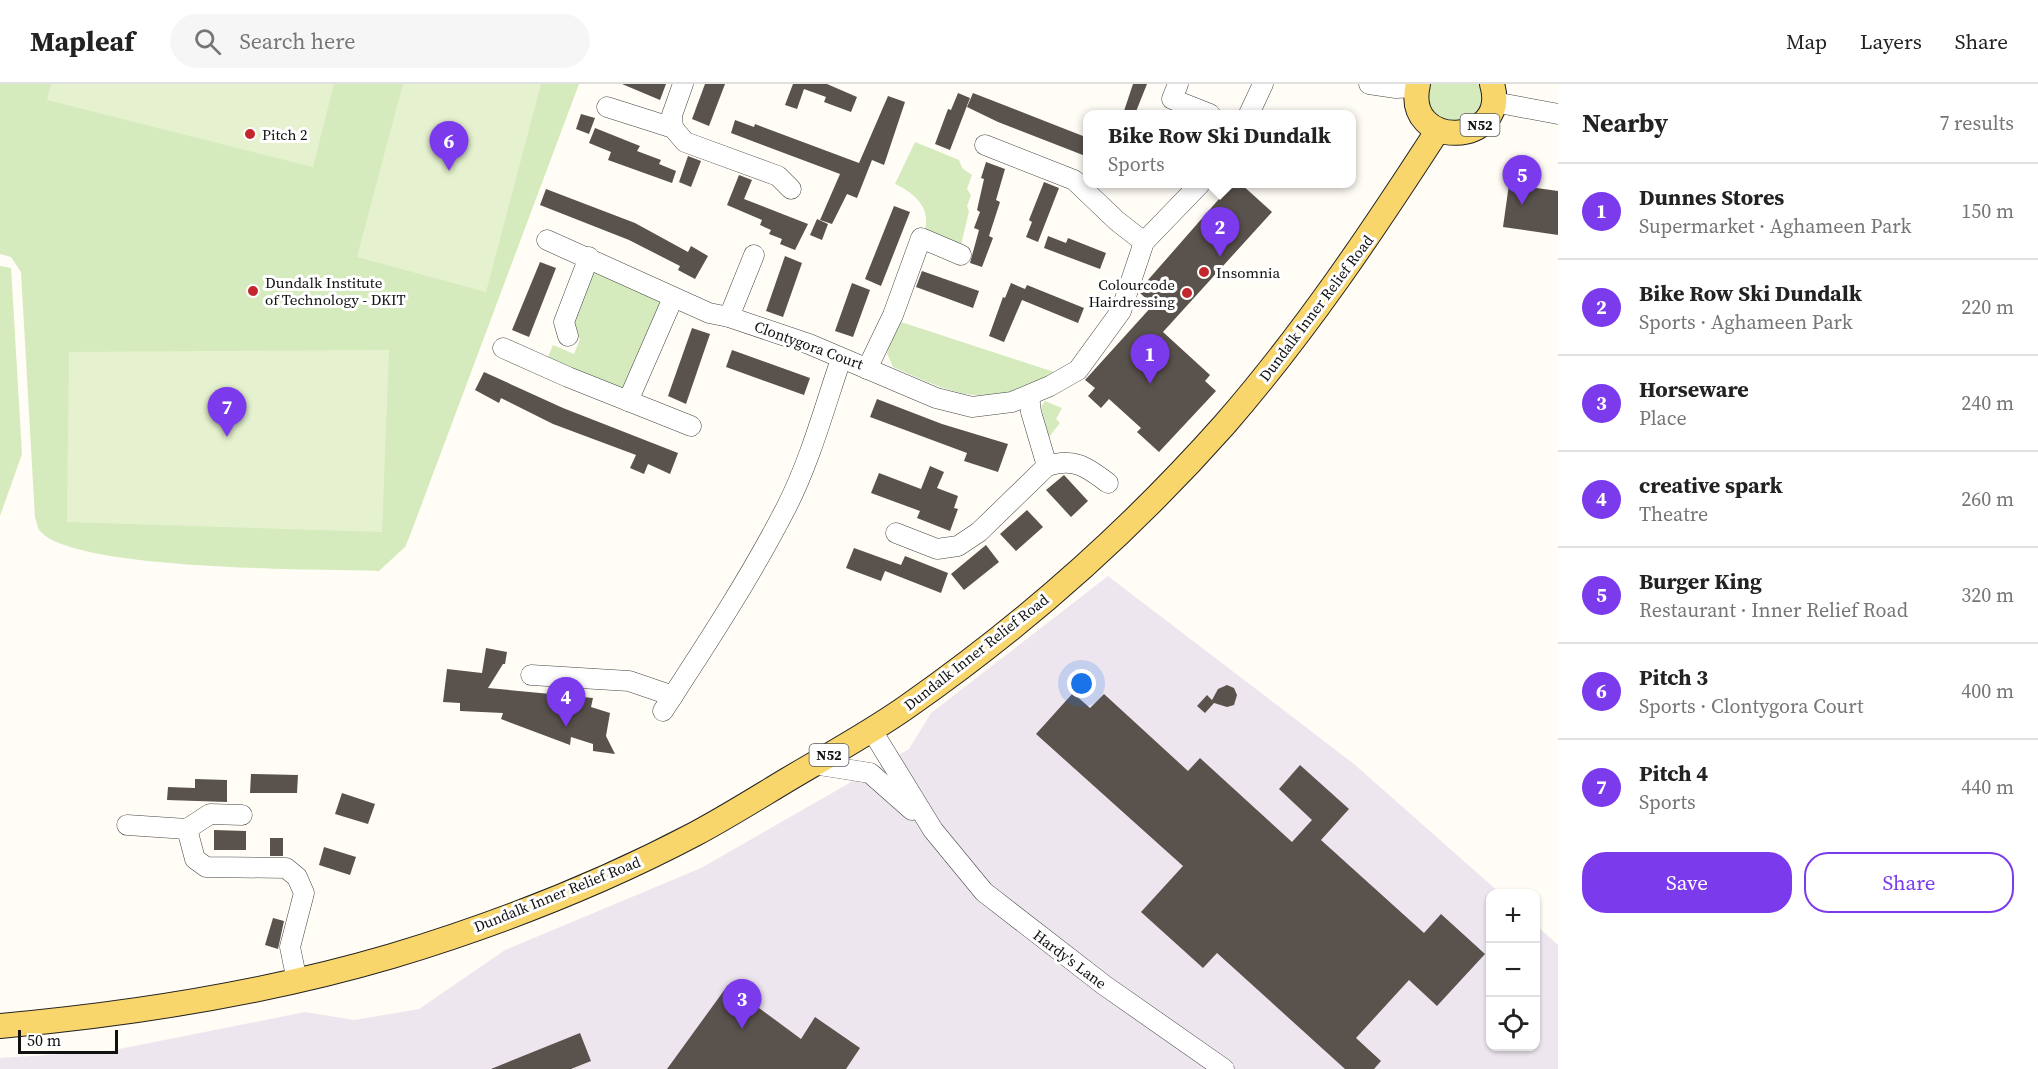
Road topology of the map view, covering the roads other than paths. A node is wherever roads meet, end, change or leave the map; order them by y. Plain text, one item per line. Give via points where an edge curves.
1 (683, 84) edge
2 (1178, 84) edge
3 (1263, 84) edge
4 (1369, 84) edge
5 (1418, 85) edge
6 (1493, 93) edge
7 (607, 107) dead end
8 (1200, 110) edge
9 (1251, 110) edge
10 (1558, 114) edge
11 (673, 128) junction
12 (1438, 130) junction
13 (985, 145) dead end
14 (1195, 188) edge
15 (791, 189) dead end
16 (547, 240) dead end
17 (1144, 242) junction
18 (754, 255) dead end
19 (961, 255) dead end
20 (589, 257) junction
21 (673, 298) junction
22 (729, 317) junction
23 (568, 336) dead end
24 (503, 348) dead end
25 (841, 358) junction
26 (867, 369) junction
27 (1021, 399) junction
28 (628, 401) junction
29 (691, 426) dead end
30 (1047, 466) junction
31 (1108, 483) dead end
32 (896, 533) dead end
33 (531, 675) dead end
34 (871, 729) junction
35 (813, 764) junction
36 (242, 815) dead end
37 (127, 825) dead end
38 (187, 829) junction
39 (933, 830) junction
40 (297, 981) junction
41 (0, 1026) edge
42 (1224, 1069) edge

1 - 11 street via 672,115
2 - 8 street via 1172,99
3 - 9 street
4 - 5 street via 1396,88
5 - 12 main road via 1419,110
6 - 10 street
6 - 12 main road, N52 via 1485,121 1475,129 1460,134
7 - 11 street
11 - 15 street via 685,142 778,176
12 - 34 main road, Dundalk Inner Relief Road / N52 via 1313,316 1181,471 1094,558 1037,606 968,663
13 - 17 street via 1074,180
14 - 17 street
16 - 20 street, Clontygora Court
17 - 27 street via 1121,310 1100,342 1078,370
18 - 22 street
19 - 26 street, Clontygora Court via 921,238
20 - 21 street, Clontygora Court
20 - 23 street via 564,322
21 - 22 street, Clontygora Court
21 - 28 street
22 - 25 street, Clontygora Court
24 - 28 street
25 - 26 street, Clontygora Court
25 - 33 street via 786,507 724,617 668,703 629,681
26 - 27 street via 936,398 972,407
27 - 30 street
28 - 29 street
30 - 31 street via 1064,460 1088,468
30 - 32 street via 979,532 958,546 937,549
34 - 35 main road, Dundalk Inner Relief Road / N52
34 - 39 street, Hardy's Lane
35 - 39 street, Hardy's Lane via 870,773
35 - 40 main road, Dundalk Inner Relief Road / N52 via 696,833 596,881 479,927 392,956
36 - 38 street via 210,814
37 - 38 street
38 - 40 street via 195,859 206,867 285,868 297,877 304,893 290,947
39 - 42 street, Hardy's Lane via 984,892 1016,919
40 - 41 main road, Dundalk Inner Relief Road / N52 via 98,1017

